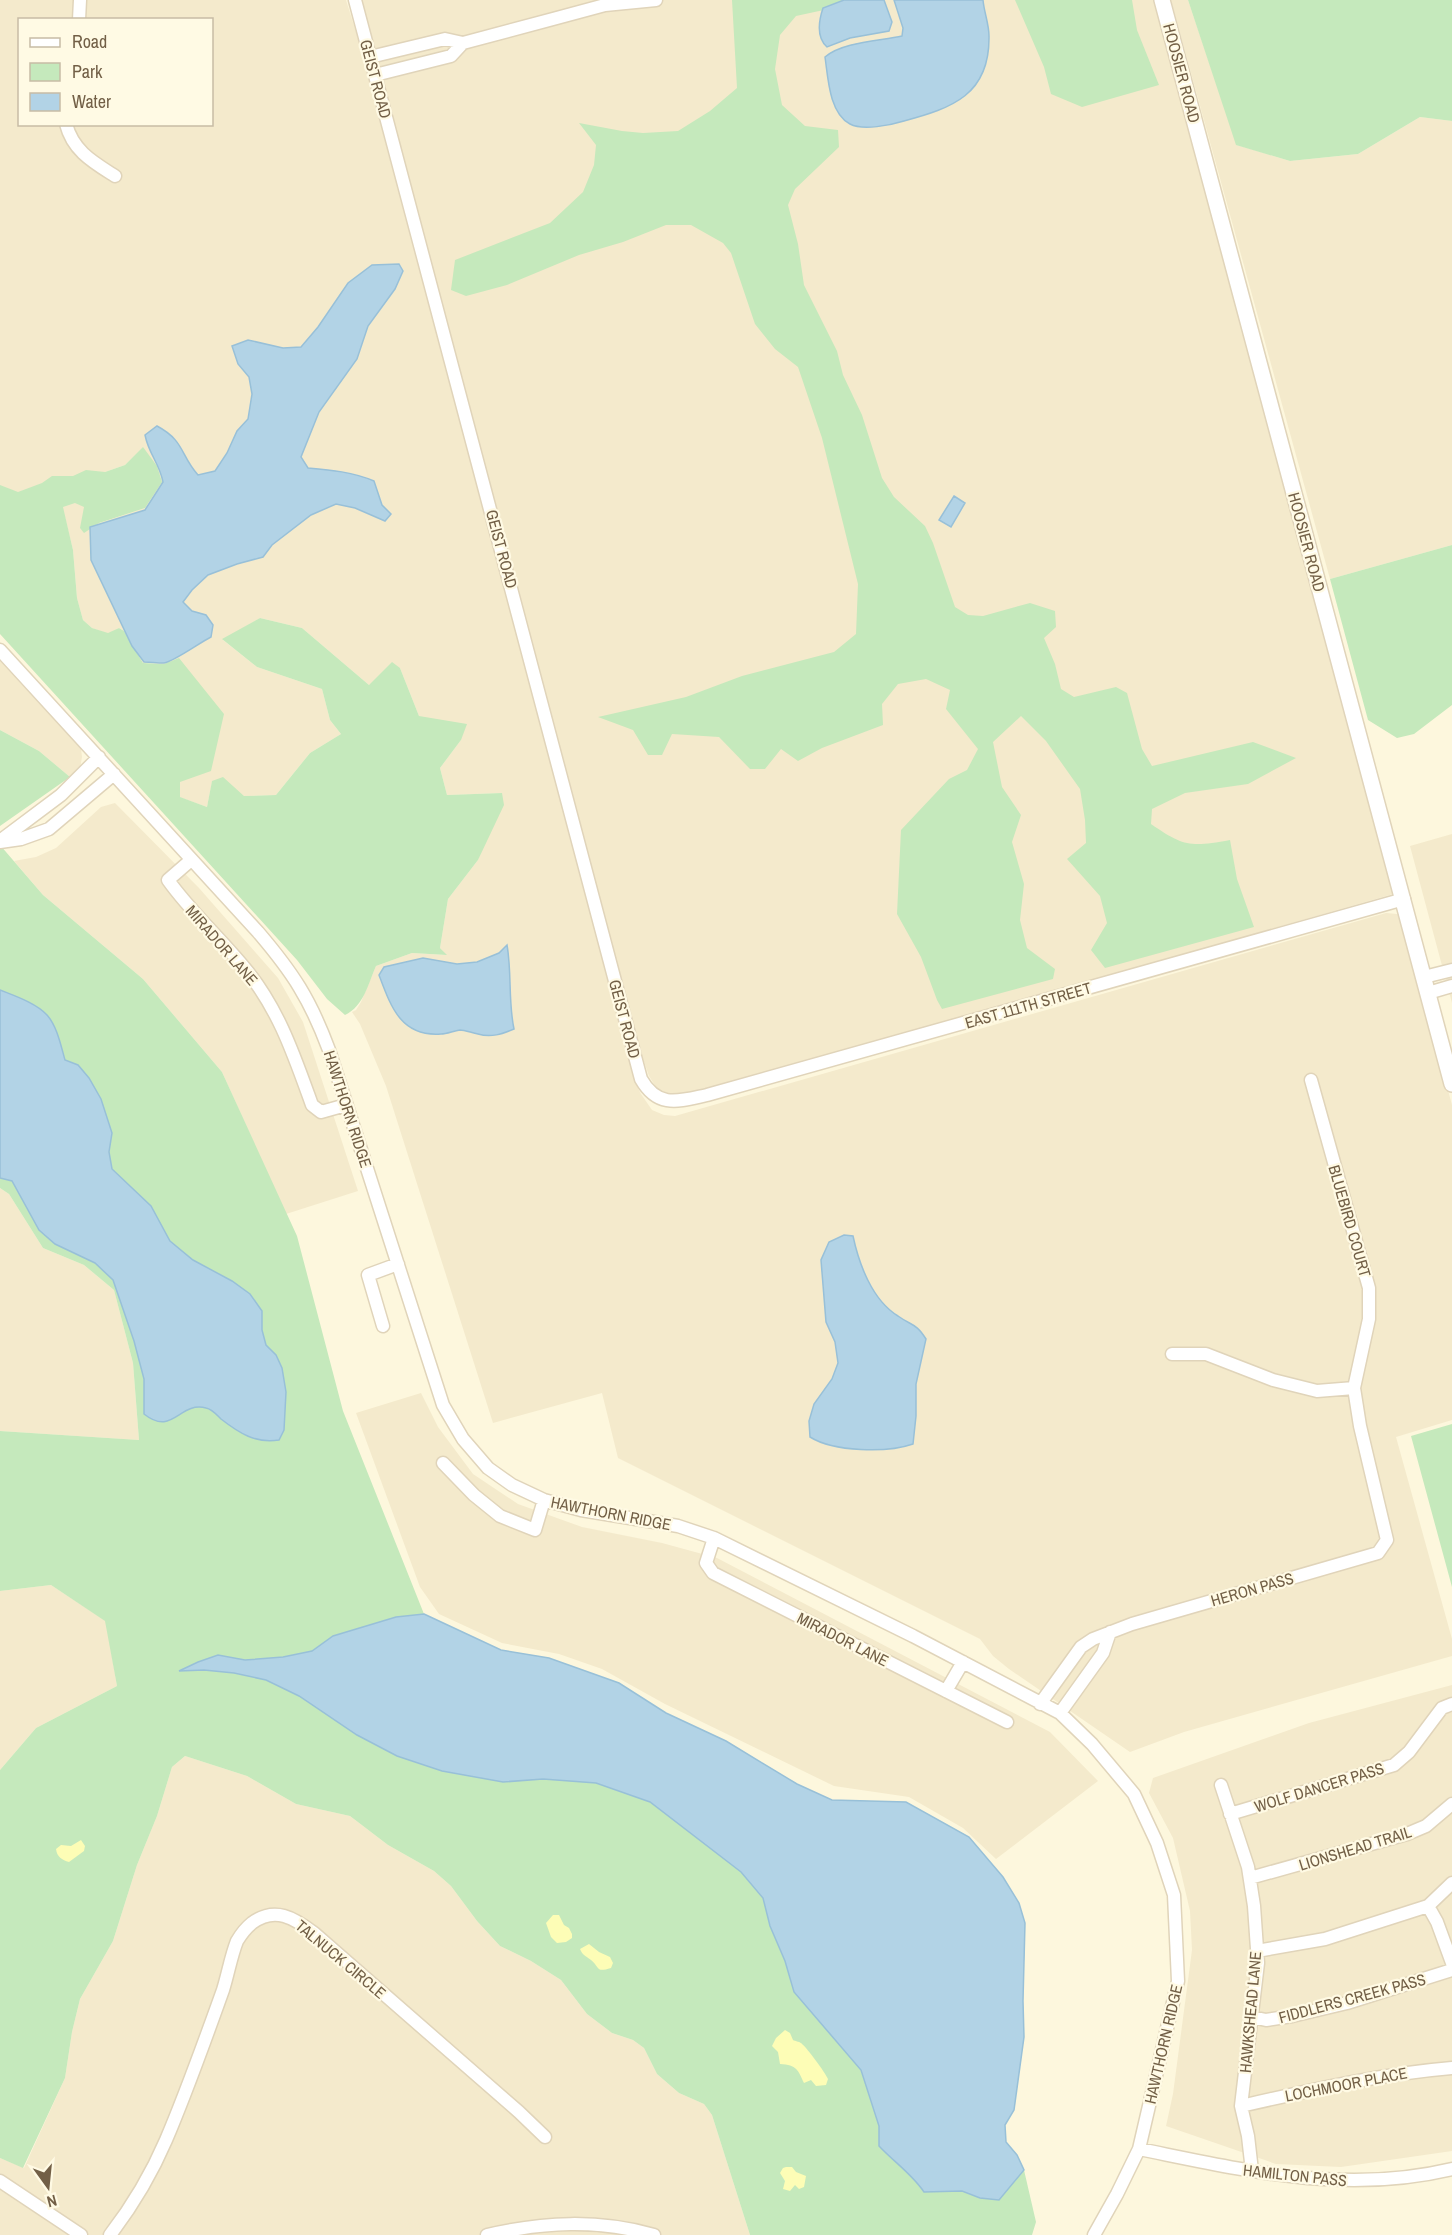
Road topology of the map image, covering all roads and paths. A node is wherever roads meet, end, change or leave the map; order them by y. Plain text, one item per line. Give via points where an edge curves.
1 (80, 0) edge
2 (355, 0) edge
3 (656, 0) edge
4 (1162, 0) edge
5 (80, 18) edge
6 (463, 43) junction
7 (370, 57) junction
8 (375, 75) junction
9 (67, 126) edge
10 (115, 176) dead end
11 (0, 650) edge
12 (99, 757) junction
13 (114, 774) junction
14 (0, 842) edge
15 (191, 860) junction
16 (1404, 899) junction
17 (1452, 970) edge
18 (1424, 977) junction
19 (1452, 986) edge
20 (1428, 993) junction
21 (1311, 1080) dead end
22 (1452, 1084) edge
23 (653, 1095) joint
24 (346, 1105) junction
25 (399, 1264) junction
26 (383, 1326) dead end
27 (1172, 1354) dead end
28 (1354, 1388) junction
29 (443, 1463) dead end
30 (544, 1500) junction
31 (714, 1538) junction
32 (1388, 1540) joint
33 (1110, 1632) junction
34 (963, 1662) junction
35 (946, 1691) junction
36 (1040, 1704) junction
37 (1452, 1704) edge
38 (1060, 1713) junction
39 (1007, 1722) dead end
40 (1221, 1785) dead end
41 (1452, 1804) edge
42 (1230, 1814) junction
43 (1250, 1878) junction
44 (1452, 1883) edge
45 (1428, 1906) junction
46 (1257, 1951) junction
47 (1452, 1963) edge
48 (1452, 1970) edge
49 (1252, 2017) junction
50 (1452, 2068) edge
51 (1241, 2106) junction
52 (545, 2137) dead end
53 (1138, 2149) junction
54 (1452, 2169) edge
55 (1252, 2171) junction
56 (0, 2181) edge
57 (81, 2235) edge
58 (110, 2235) edge
59 (487, 2235) edge
60 (654, 2235) edge
61 (1094, 2235) edge

1 - 5 street
2 - 7 street, GEIST ROAD
3 - 6 street via 605,5
4 - 16 street, HOOSIER ROAD
6 - 7 street via 445,39
6 - 8 street via 452,56
7 - 8 street, GEIST ROAD
8 - 23 street, GEIST ROAD via 641,1079
9 - 10 street via 77,148
11 - 12 street, HAWTHORN RIDGE
12 - 13 street, HAWTHORN RIDGE
12 - 14 street via 61,795
13 - 14 street via 50,829
13 - 15 street, HAWTHORN RIDGE
15 - 24 street, HAWTHORN RIDGE via 258,932 302,988 317,1018
15 - 24 street, MIRADOR LANE via 168,880 261,990 284,1030 312,1105 321,1112
16 - 18 street, HOOSIER ROAD
16 - 23 street, EAST 111TH STREET via 706,1095 670,1101
17 - 18 street
18 - 20 street, HOOSIER ROAD
19 - 20 street
20 - 22 street, HOOSIER ROAD
21 - 28 street, BLUEBIRD COURT via 1369,1288 1369,1319
24 - 25 street, HAWTHORN RIDGE
25 - 26 street via 368,1275
25 - 30 street, HAWTHORN RIDGE via 443,1405 455,1427 488,1468
27 - 28 street via 1206,1354 1273,1380 1317,1391
28 - 32 street, BLUEBIRD COURT
29 - 30 street via 500,1516 535,1530
30 - 31 street, HAWTHORN RIDGE via 678,1526
31 - 34 street, HAWTHORN RIDGE
31 - 35 street, MIRADOR LANE via 706,1563 713,1573
32 - 33 street, HERON PASS via 1377,1553
33 - 36 street, HERON PASS via 1081,1647
33 - 38 street via 1102,1653
34 - 35 street
34 - 36 street, HAWTHORN RIDGE
35 - 39 street, MIRADOR LANE
36 - 38 street, HAWTHORN RIDGE
37 - 42 street, WOLF DANCER PASS via 1442,1708 1409,1752 1394,1765
38 - 53 street, HAWTHORN RIDGE via 1134,1794 1157,1843 1174,1895 1178,1981
40 - 42 street, HAWKSHEAD LANE
41 - 43 street, LIONSHEAD TRAIL via 1426,1826 1407,1834
42 - 43 street, HAWKSHEAD LANE
43 - 46 street, HAWKSHEAD LANE
44 - 45 street
45 - 46 street via 1325,1939
45 - 47 street
46 - 49 street, HAWKSHEAD LANE
48 - 49 street, FIDDLERS CREEK PASS via 1292,2016 1266,2020
49 - 51 street, HAWKSHEAD LANE
50 - 51 street, LOCHMOOR PLACE via 1403,2072
51 - 55 street, HAWKSHEAD LANE
52 - 58 street, TALNUCK CIRCLE via 314,1933 294,1918 274,1915 252,1923 238,1940 165,2141 150,2175
53 - 55 street, HAMILTON PASS
53 - 61 street, HAWTHORN RIDGE
54 - 55 street, HAMILTON PASS via 1376,2181 1316,2180
56 - 57 street
59 - 60 street via 528,2226 571,2223

